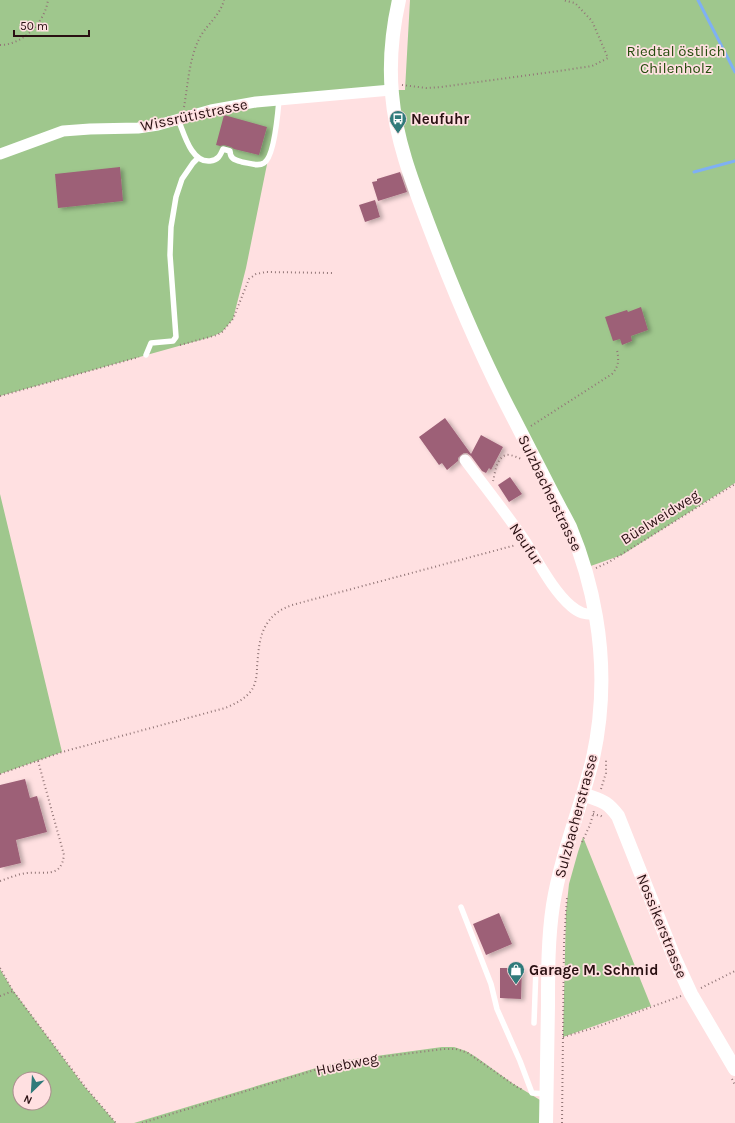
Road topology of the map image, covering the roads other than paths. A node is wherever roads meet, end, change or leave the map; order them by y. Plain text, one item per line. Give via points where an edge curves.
1 (399, 0) edge
2 (397, 88) junction
3 (279, 100) junction
4 (180, 119) junction
5 (0, 154) edge
6 (198, 158) junction
7 (146, 355) dead end
8 (465, 460) dead end
9 (596, 614) junction
10 (583, 794) junction
11 (461, 907) dead end
12 (548, 967) junction
13 (534, 1023) dead end
14 (735, 1069) edge
15 (547, 1094) junction
16 (546, 1123) edge

1 - 2 street, Sulzbacherstrasse via 391,52
2 - 3 street, Wissrütistrasse
2 - 9 street, Sulzbacherstrasse via 398,134 416,193 481,354 570,527 585,568
3 - 4 street, Wissrütistrasse via 211,110
3 - 6 lane via 272,148 265,162 256,164 233,159 230,151 223,149 217,159 208,161
4 - 5 street, Wissrütistrasse via 138,128 63,131
4 - 6 lane via 191,150
6 - 7 lane via 182,178 171,227 170,255 176,337 170,342 151,343
8 - 9 street, Neufur via 502,509 558,592 580,613
9 - 10 street, Sulzbacherstrasse via 600,639 602,695 599,725
10 - 12 street, Sulzbacherstrasse via 559,874 550,933
10 - 14 street, Nossikerstrasse via 605,802 618,816 691,994
11 - 15 lane via 497,1009 532,1093
12 - 13 lane via 536,968
12 - 15 street, Sulzbacherstrasse
15 - 16 street, Sulzbacherstrasse

